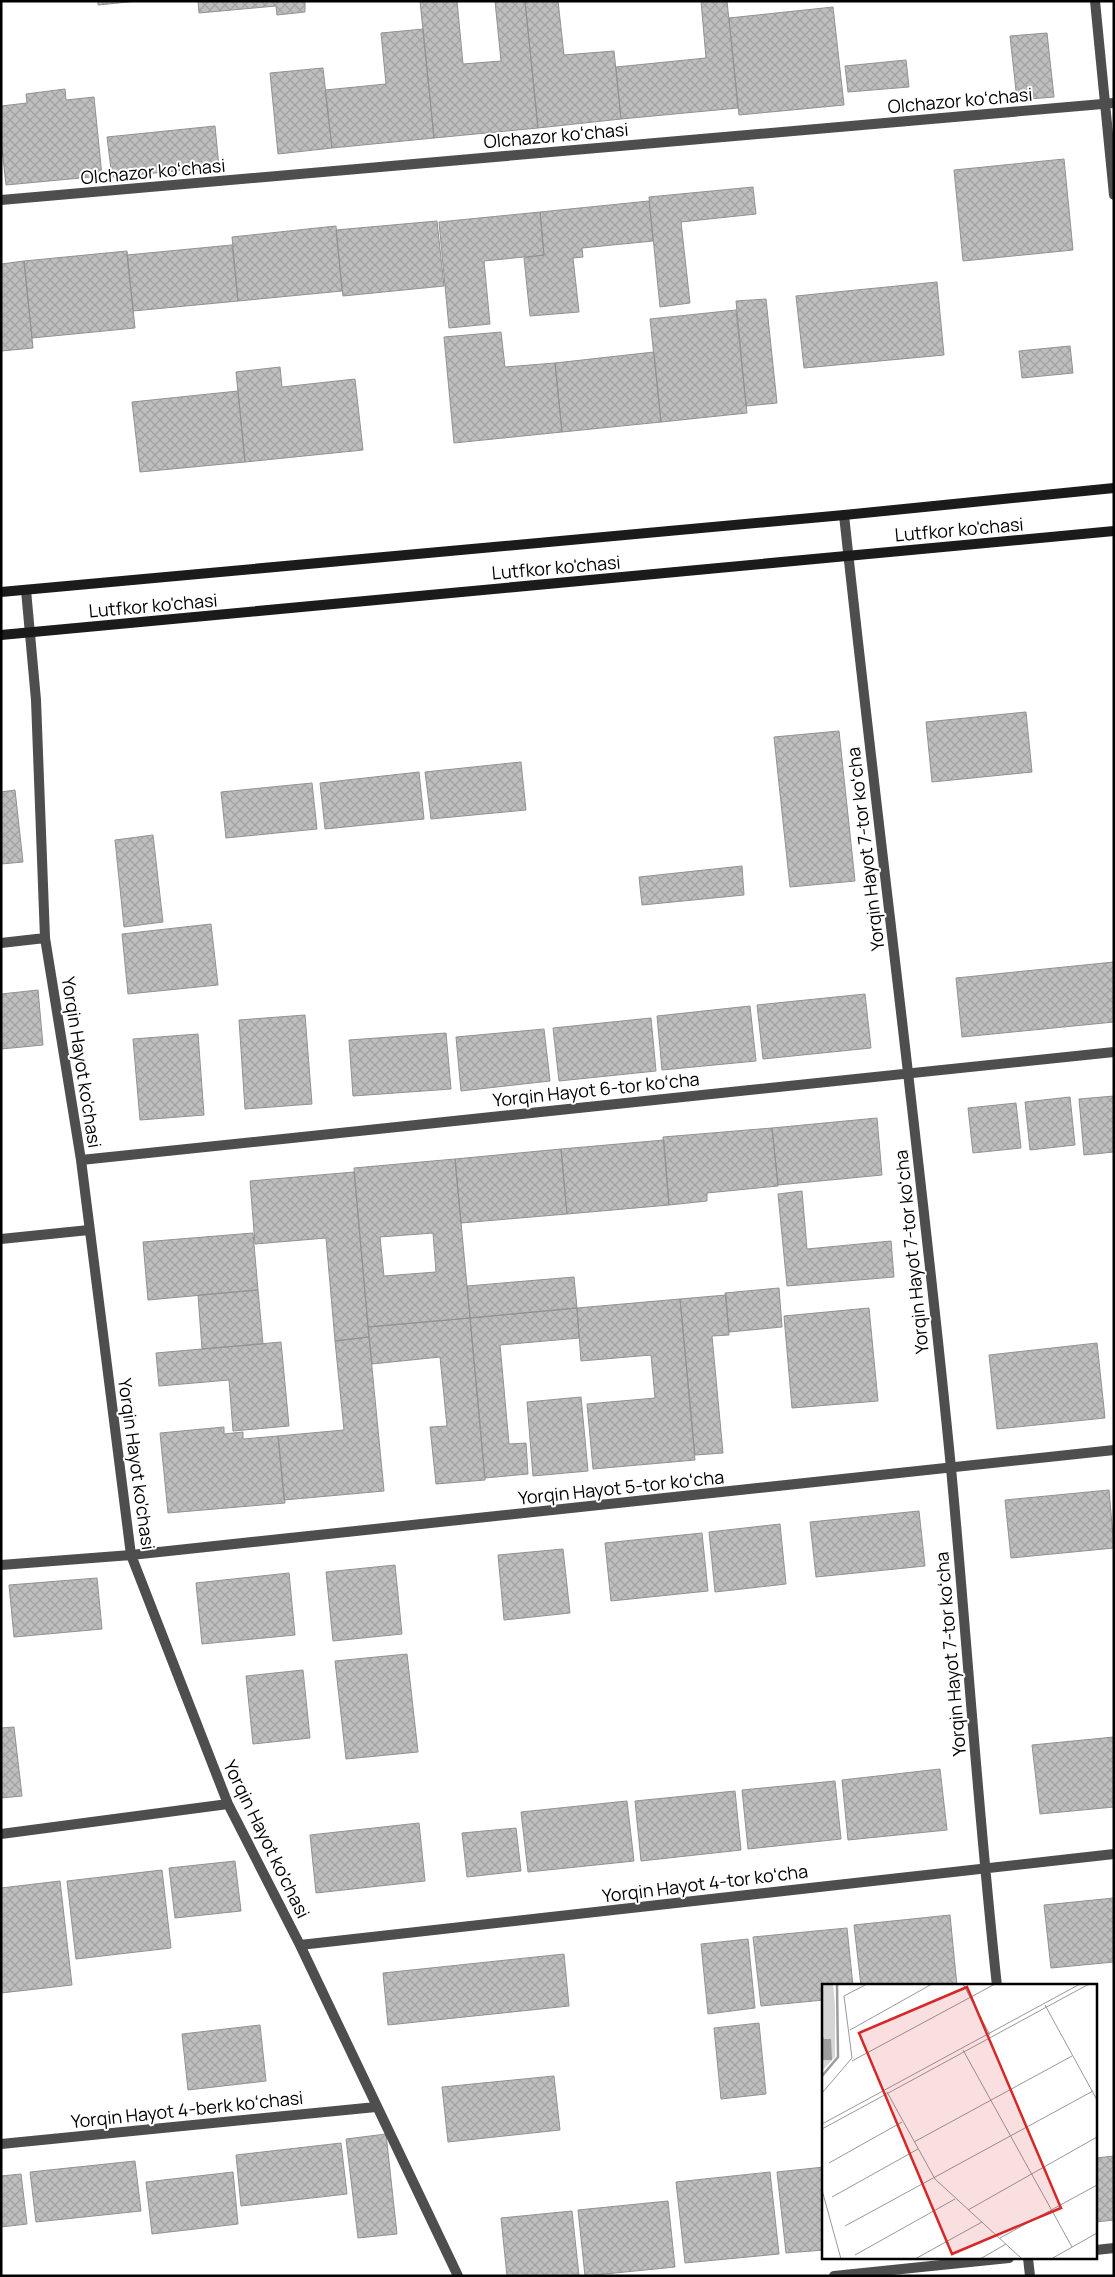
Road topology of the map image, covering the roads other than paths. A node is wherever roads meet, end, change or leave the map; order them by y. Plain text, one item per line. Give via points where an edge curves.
1 (1095, 1) edge
2 (1110, 103) edge
3 (1114, 195) edge
4 (1, 200) edge
5 (1114, 488) edge
6 (844, 515) junction
7 (1114, 530) edge
8 (848, 556) junction
9 (26, 590) junction
10 (1, 592) edge
11 (30, 633) junction
12 (1, 635) edge
13 (45, 938) junction
14 (1, 944) edge
15 (1114, 1052) edge
16 (908, 1072) junction
17 (81, 1160) junction
18 (90, 1230) junction
19 (1, 1239) edge
20 (1114, 1450) edge
21 (951, 1468) junction
22 (131, 1555) junction
23 (1, 1565) edge
24 (228, 1804) junction
25 (1, 1834) edge
26 (1114, 1854) edge
27 (984, 1867) junction
28 (300, 1945) junction
29 (997, 1984) edge
30 (376, 2107) junction
31 (1, 2144) edge
32 (1114, 2248) edge
33 (1098, 2250) edge
34 (990, 2260) edge
35 (1028, 2260) edge
36 (458, 2276) edge
37 (834, 2276) edge
38 (1030, 2276) edge

1 - 2 street
2 - 3 street
2 - 4 street, Olchazor koʻchasi
5 - 6 main road, Lutfkor ko'chasi
6 - 8 street, Yorqin Hayot 7-tor koʻcha
6 - 9 main road, Lutfkor ko'chasi
7 - 8 main road, Lutfkor ko'chasi
8 - 11 main road, Lutfkor ko'chasi
8 - 16 street, Yorqin Hayot 7-tor koʻcha
9 - 10 main road, Lutfkor ko'chasi
9 - 11 street, Yorqin Hayot ko'chasi
11 - 12 main road, Lutfkor ko'chasi
11 - 13 street, Yorqin Hayot ko'chasi via 36,700
13 - 14 street
13 - 17 street, Yorqin Hayot ko'chasi
15 - 16 street, Yorqin Hayot 6-tor koʻcha
16 - 17 street, Yorqin Hayot 6-tor koʻcha
16 - 21 street, Yorqin Hayot 7-tor koʻcha
17 - 18 street, Yorqin Hayot ko'chasi
18 - 19 street
18 - 22 street, Yorqin Hayot ko'chasi
20 - 21 street, Yorqin Hayot 5-tor koʻcha
21 - 22 street, Yorqin Hayot 5-tor koʻcha
21 - 27 street, Yorqin Hayot 7-tor koʻcha
22 - 23 street, Yorqin Hayot 5-tor koʻcha
22 - 24 street, Yorqin Hayot ko'chasi
24 - 25 street
24 - 28 street, Yorqin Hayot ko'chasi
26 - 27 street, Yorqin Hayot 4-tor koʻcha
27 - 28 street, Yorqin Hayot 4-tor koʻcha
27 - 29 street, Yorqin Hayot 7-tor koʻcha
28 - 30 street, Yorqin Hayot ko'chasi
30 - 31 street, Yorqin Hayot 4-berk koʻchasi
30 - 36 street, Yorqin Hayot ko'chasi
32 - 33 street
34 - 37 street
35 - 38 street

